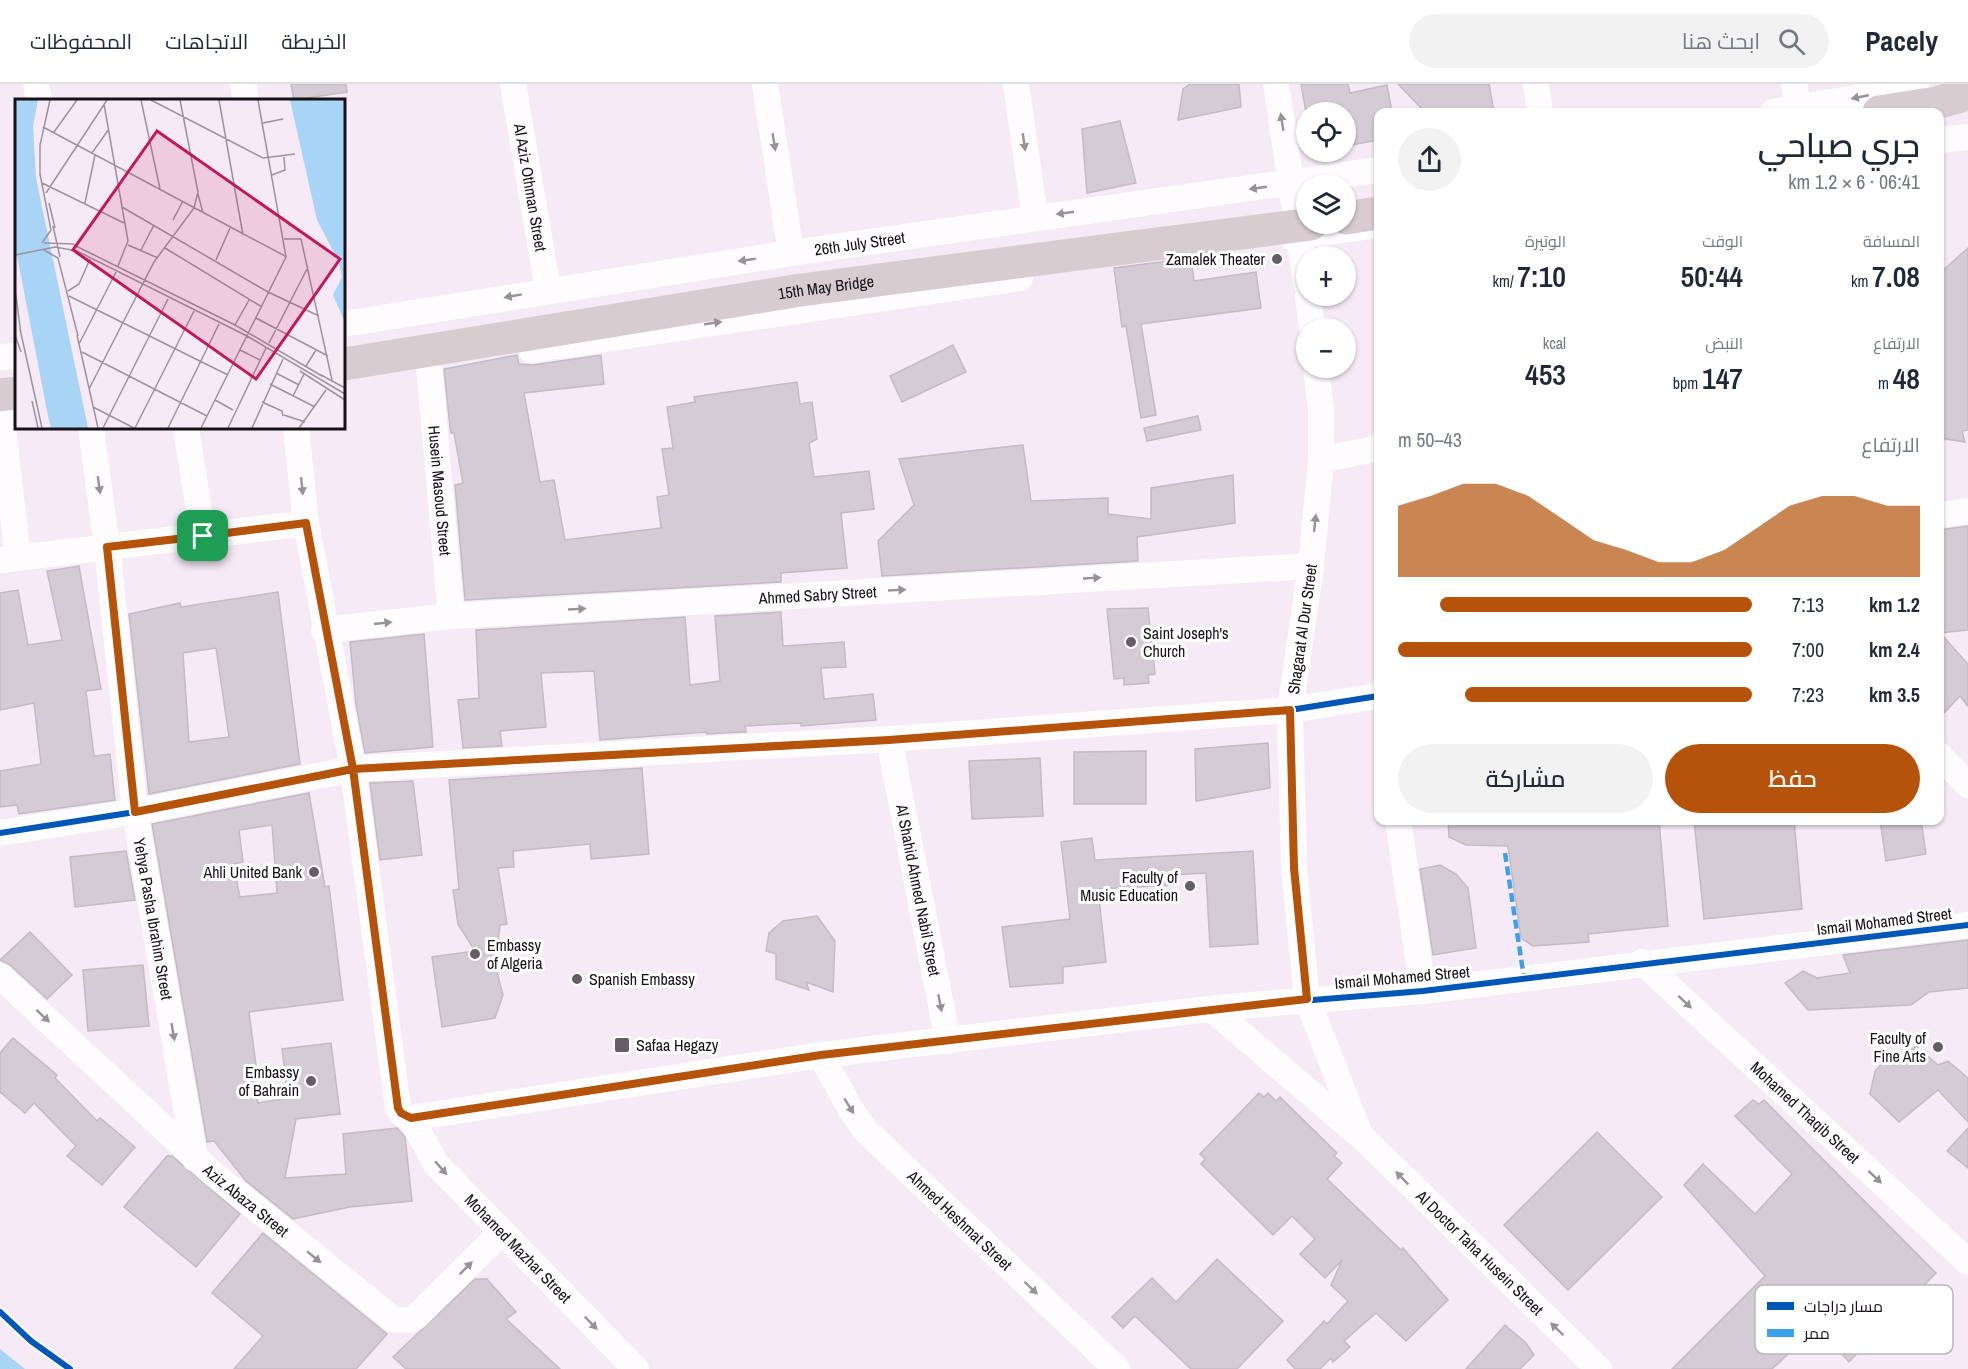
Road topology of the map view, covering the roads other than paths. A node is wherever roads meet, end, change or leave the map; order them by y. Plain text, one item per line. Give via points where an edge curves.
1 (36, 84) edge
2 (243, 84) edge
3 (513, 84) edge
4 (765, 84) edge
5 (1016, 84) edge
6 (1276, 84) edge
7 (1536, 84) edge
8 (1917, 84) edge
9 (1968, 94) edge
10 (1796, 96) edge
11 (39, 99) edge
12 (246, 99) edge
13 (1539, 108) edge
14 (1779, 108) edge
15 (1905, 108) edge
16 (1968, 115) edge
17 (1944, 121) edge
18 (1968, 136) edge
19 (1944, 139) edge
20 (1374, 171) edge
21 (1356, 176) edge
22 (1296, 179) edge
23 (1296, 193) edge
24 (1296, 193) edge
25 (1374, 194) edge
26 (1356, 196) edge
27 (1374, 214) edge
28 (1356, 216) edge
29 (1035, 217) junction
30 (1374, 225) edge
31 (1356, 227) edge
32 (1296, 231) edge
33 (1296, 232) edge
34 (791, 254) junction
35 (548, 290) junction
36 (345, 324) edge
37 (345, 342) edge
38 (15, 356) edge
39 (0, 357) edge
40 (345, 364) edge
41 (429, 365) junction
42 (15, 373) edge
43 (0, 374) edge
44 (345, 376) edge
45 (1317, 378) edge
46 (7, 403) edge
47 (91, 429) edge
48 (186, 429) edge
49 (296, 429) edge
50 (1374, 449) edge
51 (1321, 460) junction
52 (1968, 511) edge
53 (1944, 514) edge
54 (306, 523) junction
55 (203, 536) junction
56 (107, 547) junction
57 (9, 559) edge
58 (1311, 566) junction
59 (451, 616) junction
60 (324, 630) junction
61 (1374, 697) edge
62 (1290, 710) junction
63 (889, 740) junction
64 (1944, 760) edge
65 (353, 769) junction
66 (1968, 784) edge
67 (135, 812) junction
68 (1399, 825) edge
69 (0, 833) edge
70 (1968, 925) edge
71 (1642, 962) junction
72 (0, 976) edge
73 (1423, 991) junction
74 (1307, 999) junction
75 (1219, 1008) junction
76 (948, 1041) junction
77 (821, 1055) junction
78 (411, 1118) junction
79 (1360, 1135) junction
80 (195, 1159) junction
81 (502, 1232) junction
82 (1968, 1262) edge
83 (636, 1369) edge
84 (1117, 1369) edge
85 (1599, 1369) edge

1 - 11 street
2 - 12 street
3 - 35 street, Al Aziz Othman Street
4 -> 34 street
5 -> 29 street
22 -> 6 street
7 - 13 street
8 -> 10 street
9 - 15 highway
10 - 14 street
16 - 17 highway
18 - 19 street
20 - 21 street, 26th July Street
23 -> 29 street, 26th July Street
24 - 37 highway, 15th May Bridge
25 - 26 highway
27 - 28 highway
29 - 34 street, 26th July Street
30 - 31 street
32 - 40 highway, 15th May Bridge via 801,290
41 -> 33 street
34 -> 35 street, 26th July Street
35 -> 36 street, 26th July Street
38 - 39 street
41 - 44 street
41 - 59 street, Husein Masoud Street
42 - 43 highway
45 - 51 street, Shagarat Al Dur Street
46 - 57 street
47 -> 56 street, Yehya Pasha Ibrahim Street
48 - 55 street
49 -> 54 street, Mohamed Mazhar Street
50 - 51 street
58 -> 51 street, Shagarat Al Dur Street
52 - 53 street
54 - 55 street
54 - 60 street, Mohamed Mazhar Street
55 - 56 street
56 - 57 street
56 - 67 street, Yehya Pasha Ibrahim Street
59 -> 58 street, Ahmed Sabry Street
58 - 62 street, Shagarat Al Dur Street
60 -> 59 street, Ahmed Sabry Street
60 - 65 street, Mohamed Mazhar Street
61 - 62 street
62 - 63 street
62 - 74 street, Shagarat Al Dur Street via 1294,868
63 - 65 street
63 -> 76 street, Al Shahid Ahmed Nabil Street
64 - 66 street
65 - 67 street
65 - 78 street, Mohamed Mazhar Street via 398,1108
67 - 69 street
67 -> 80 street, Yehya Pasha Ibrahim Street
68 - 73 street
70 - 71 street, Ismail Mohamed Street
71 - 73 street, Ismail Mohamed Street
71 -> 82 street, Mohamed Thaqib Street
72 -> 80 street, Aziz Abaza Street
73 - 74 street, Ismail Mohamed Street
74 - 75 street, Ismail Mohamed Street
74 - 79 street, Al Doctor Taha Husein Street
75 - 76 street, Ismail Mohamed Street
75 - 79 street, Al Doctor Taha Husein Street
76 - 77 street, Ismail Mohamed Street
77 - 78 street, Ismail Mohamed Street
77 -> 84 street, Ahmed Heshmat Street via 865,1130
78 -> 81 street, Mohamed Mazhar Street via 436,1164
85 -> 79 street, Al Doctor Taha Husein Street
80 -> 81 street, Aziz Abaza Street via 394,1320 416,1317
81 -> 83 street, Mohamed Mazhar Street

